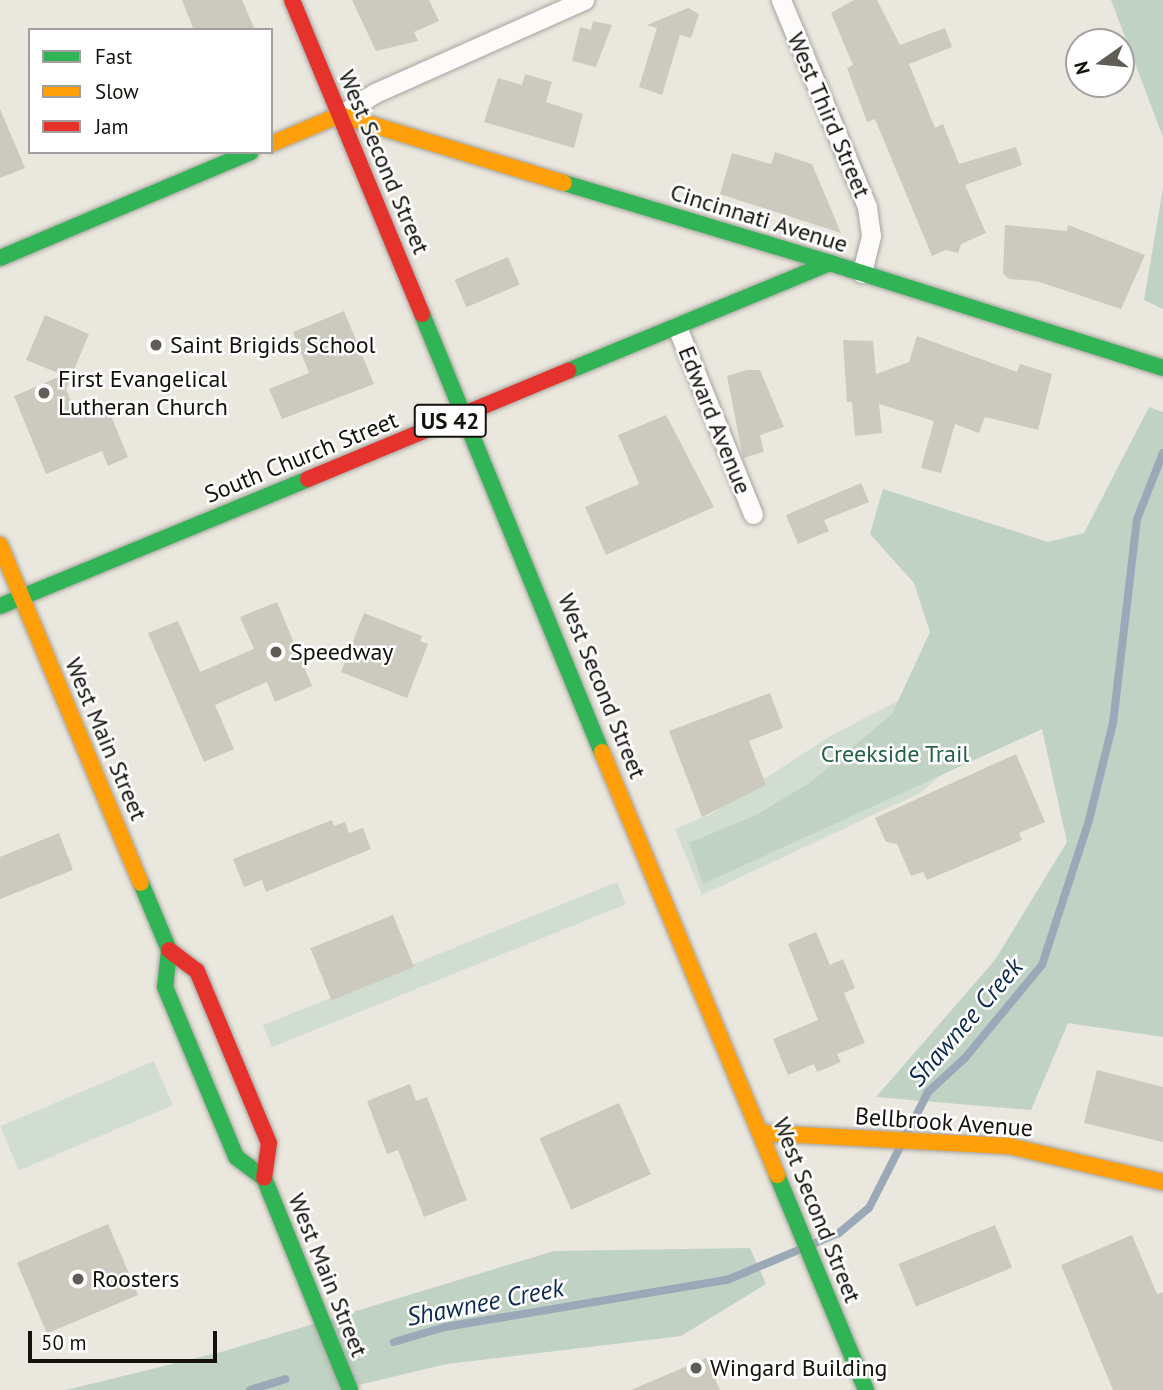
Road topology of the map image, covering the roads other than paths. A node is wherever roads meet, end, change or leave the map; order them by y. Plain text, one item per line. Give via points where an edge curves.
1 (292, 0) edge
2 (584, 0) edge
3 (781, 0) edge
4 (340, 114) junction
5 (273, 143) edge
6 (246, 154) edge
7 (0, 258) edge
8 (830, 263) junction
9 (862, 273) junction
10 (677, 327) junction
11 (1160, 367) edge
12 (465, 414) junction
13 (753, 514) dead end
14 (0, 545) edge
15 (22, 596) junction
16 (0, 606) edge
17 (169, 950) junction
18 (761, 1133) junction
19 (264, 1178) junction
20 (1163, 1182) edge
21 (350, 1390) edge
22 (866, 1390) edge

1 - 4 main road, West Second Street
2 - 4 street
3 - 9 street, West Third Street via 867,207 871,236
4 - 5 main road
4 - 8 main road, Cincinnati Avenue
4 - 12 main road, West Second Street
6 - 7 main road
8 - 9 main road, Cincinnati Avenue
8 - 10 main road, South Church Street / US 42
9 - 11 main road, Cincinnati Avenue
10 - 12 main road, South Church Street / US 42
10 - 13 street, Edward Avenue
12 - 15 main road, South Church Street / US 42
12 - 18 main road, West Second Street
14 - 15 main road, West Main Street
15 - 16 main road, South Church Street
15 - 17 main road, West Main Street
17 - 19 main road, West Main Street via 165,987 236,1157
17 - 19 main road, West Main Street via 197,971 223,1032 269,1143
18 - 20 main road, Bellbrook Avenue via 1009,1146
18 - 22 main road, West Second Street
19 - 21 main road, West Main Street

